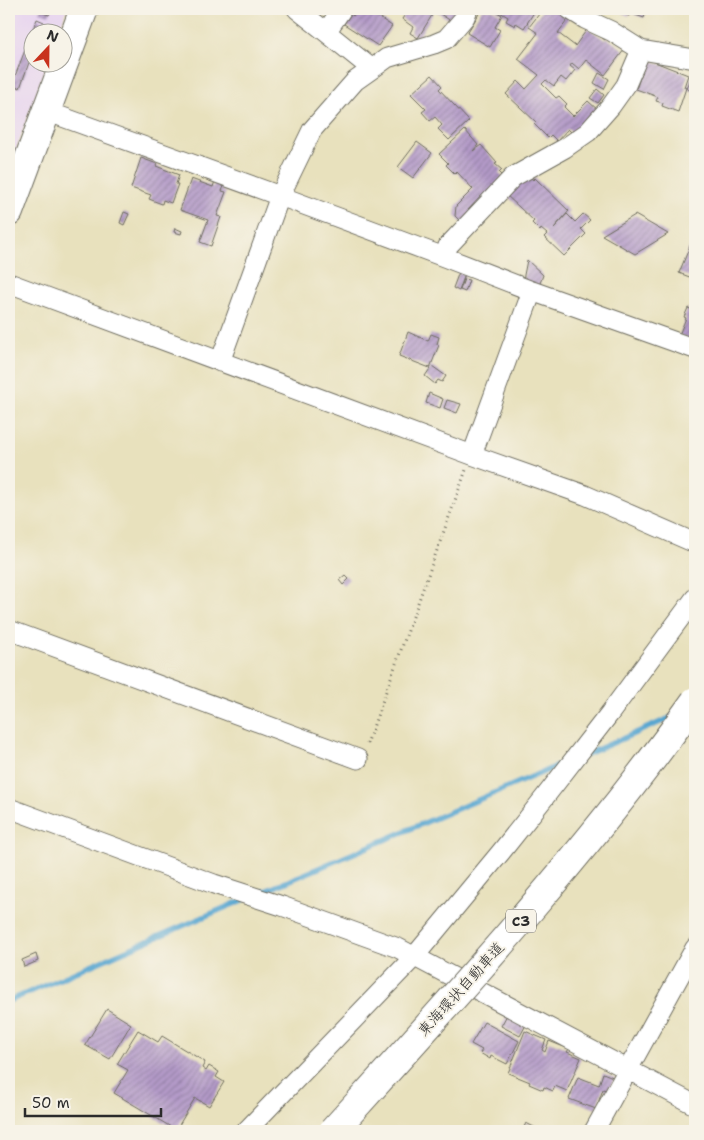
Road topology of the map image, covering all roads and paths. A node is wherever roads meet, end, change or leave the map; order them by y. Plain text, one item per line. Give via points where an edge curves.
1 (84, 9) edge
2 (297, 9) edge
3 (342, 9) edge
4 (468, 9) edge
5 (569, 9) edge
6 (326, 32) junction
7 (642, 50) junction
8 (695, 59) edge
9 (372, 70) junction
10 (46, 111) junction
11 (280, 196) junction
12 (9, 212) edge
13 (444, 257) junction
14 (9, 283) edge
15 (532, 291) junction
16 (695, 349) edge
17 (220, 362) junction
18 (472, 455) junction
19 (695, 543) edge
20 (695, 598) edge
21 (9, 630) edge
22 (695, 700) edge
23 (358, 760) joint
24 (9, 808) edge
25 (695, 948) edge
26 (414, 957) junction
27 (628, 1070) junction
28 (695, 1105) edge
29 (246, 1131) edge
30 (333, 1131) edge
31 (594, 1131) edge

1 - 10 main road
2 - 6 street
3 - 6 street
4 - 9 street via 446,39 386,58
5 - 7 street
6 - 9 street
7 - 8 street
7 - 13 street via 626,85 588,132 513,177 448,246
9 - 11 street via 355,80 312,130
10 - 11 street
10 - 12 main road
11 - 13 street
11 - 17 street
13 - 15 street
14 - 17 street
15 - 16 street
15 - 18 street
17 - 18 street
18 - 19 street via 585,495
18 - 23 path via 366,746
20 - 26 street via 544,798
21 - 23 street
22 - 30 main road, 東海環状自動車道 / C3, bridge via 589,840 503,942
24 - 26 street via 398,948
25 - 27 street
26 - 27 street
26 - 29 street
27 - 28 street
27 - 31 street

